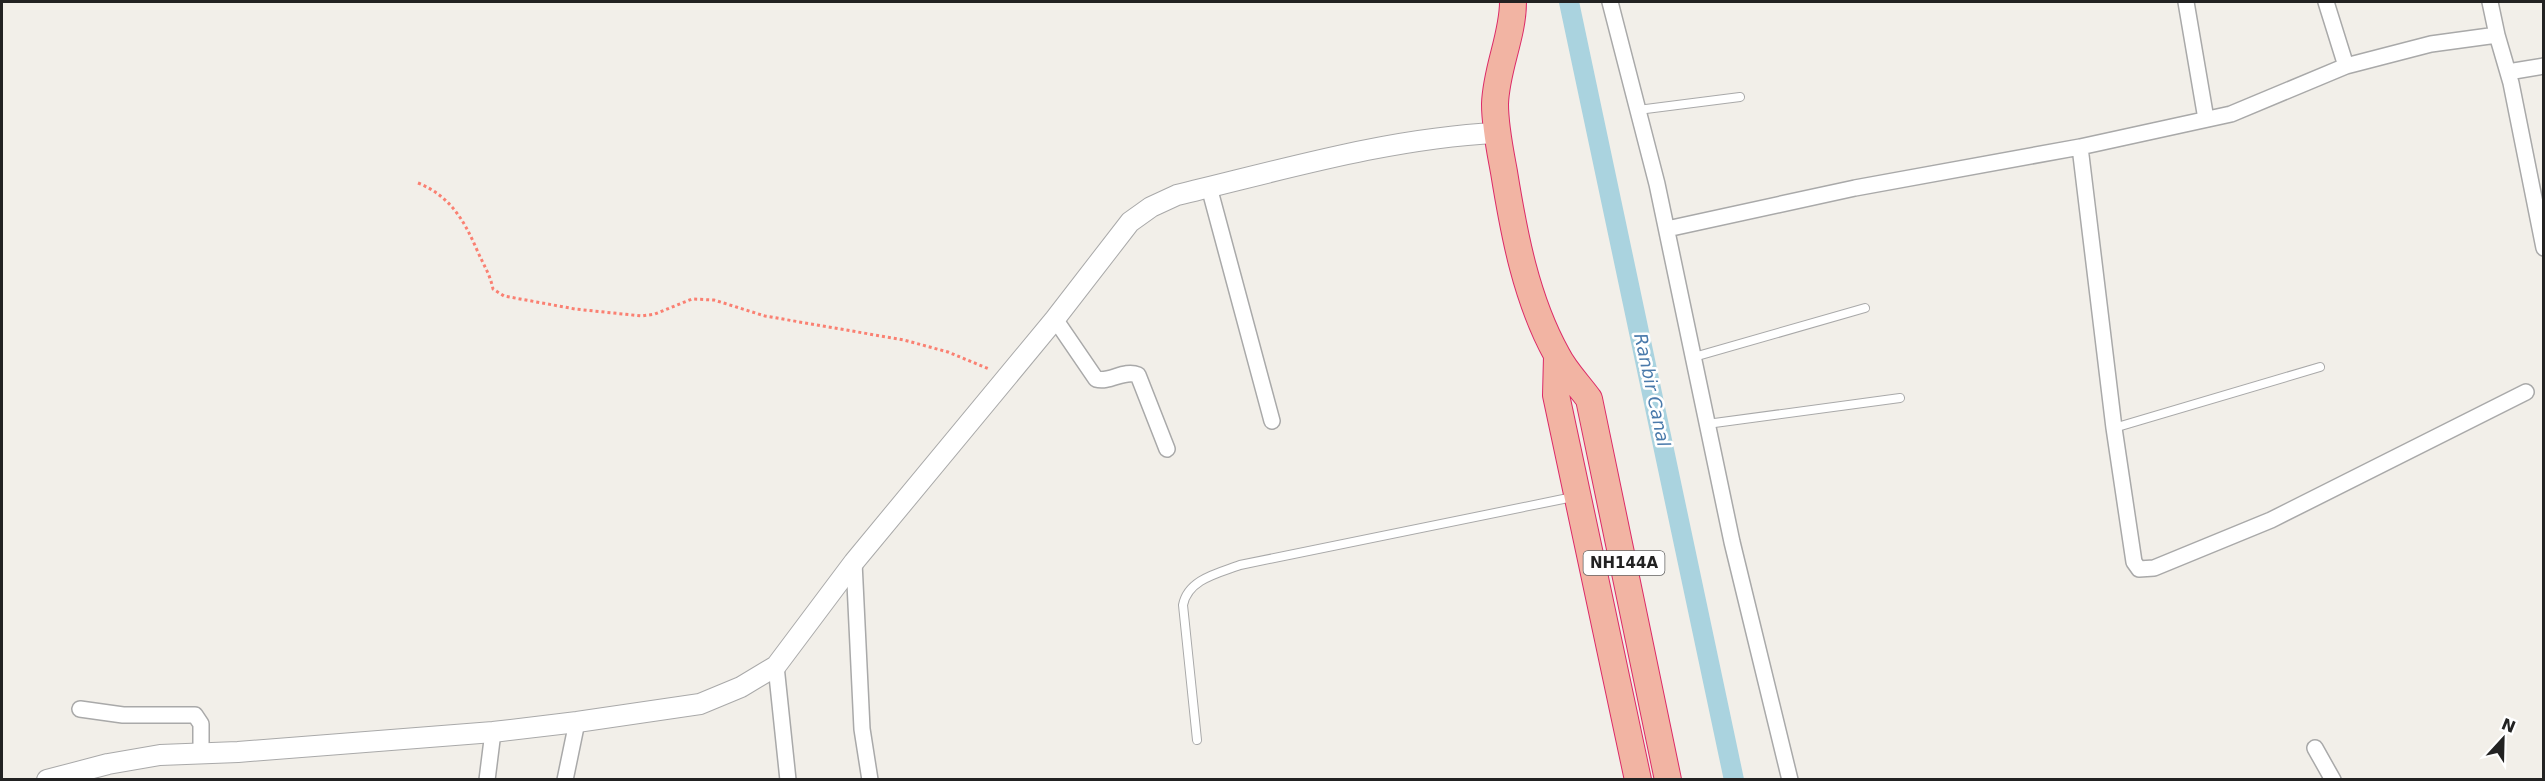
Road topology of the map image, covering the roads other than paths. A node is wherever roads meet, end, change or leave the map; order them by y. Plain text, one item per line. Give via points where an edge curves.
1 (1513, 2) edge
2 (1610, 2) edge
3 (2186, 2) edge
4 (2326, 2) edge
5 (2490, 2) edge
6 (2497, 35) junction
7 (2346, 66) junction
8 (2544, 66) edge
9 (2508, 72) junction
10 (1740, 97) dead end
11 (1638, 110) junction
12 (2206, 119) junction
13 (1497, 133) junction
14 (2080, 147) junction
15 (1209, 187) junction
16 (1666, 229) junction
17 (2544, 248) edge
18 (1865, 308) dead end
19 (1055, 320) junction
20 (1557, 356) junction
21 (1694, 357) junction
22 (2320, 367) dead end
23 (2526, 392) dead end
24 (1900, 398) dead end
25 (1272, 421) dead end
26 (1707, 424) junction
27 (2114, 428) junction
28 (1167, 450) dead end
29 (1578, 496) junction
30 (854, 562) junction
31 (776, 666) junction
32 (80, 709) dead end
33 (576, 722) junction
34 (493, 732) junction
35 (1197, 740) dead end
36 (2315, 748) dead end
37 (201, 753) junction
38 (46, 780) edge
39 (487, 780) edge
40 (565, 780) edge
41 (788, 780) edge
42 (870, 780) edge
43 (1638, 780) edge
44 (1668, 780) edge
45 (1790, 780) edge
46 (2333, 780) edge

1 - 13 highway, NH144A via 1497,80
2 - 11 street
3 - 12 street
4 - 7 street
5 - 6 street
6 - 7 street via 2431,44
6 - 9 street
7 - 12 street via 2231,114
8 - 9 street
9 - 17 street
10 - 11 lane
11 - 16 street
12 - 14 street
13 - 15 street via 1386,146
13 - 20 highway, NH144A via 1524,270
14 - 16 street via 1855,188
14 - 27 street
15 - 19 street via 1177,195 1130,222
15 - 25 street
16 - 21 street
18 - 21 lane
19 - 28 street via 1096,379 1131,372 1138,375
19 - 30 street
20 - 29 highway, NH144A via 1556,395
20 - 44 highway, NH144A via 1589,399
21 - 26 street
22 - 27 lane
23 - 27 street via 2271,520 2146,570 2139,569 2134,562
24 - 26 lane
26 - 45 street
29 - 35 lane via 1240,565 1208,577 1191,588 1183,605
29 - 43 highway, NH144A
30 - 31 street
30 - 42 street via 862,729
31 - 33 street via 741,687 700,704
31 - 41 street
32 - 37 street via 123,715 195,715 201,724
33 - 34 street
33 - 40 street
34 - 37 street
34 - 39 street
36 - 46 street
37 - 38 street via 134,758

